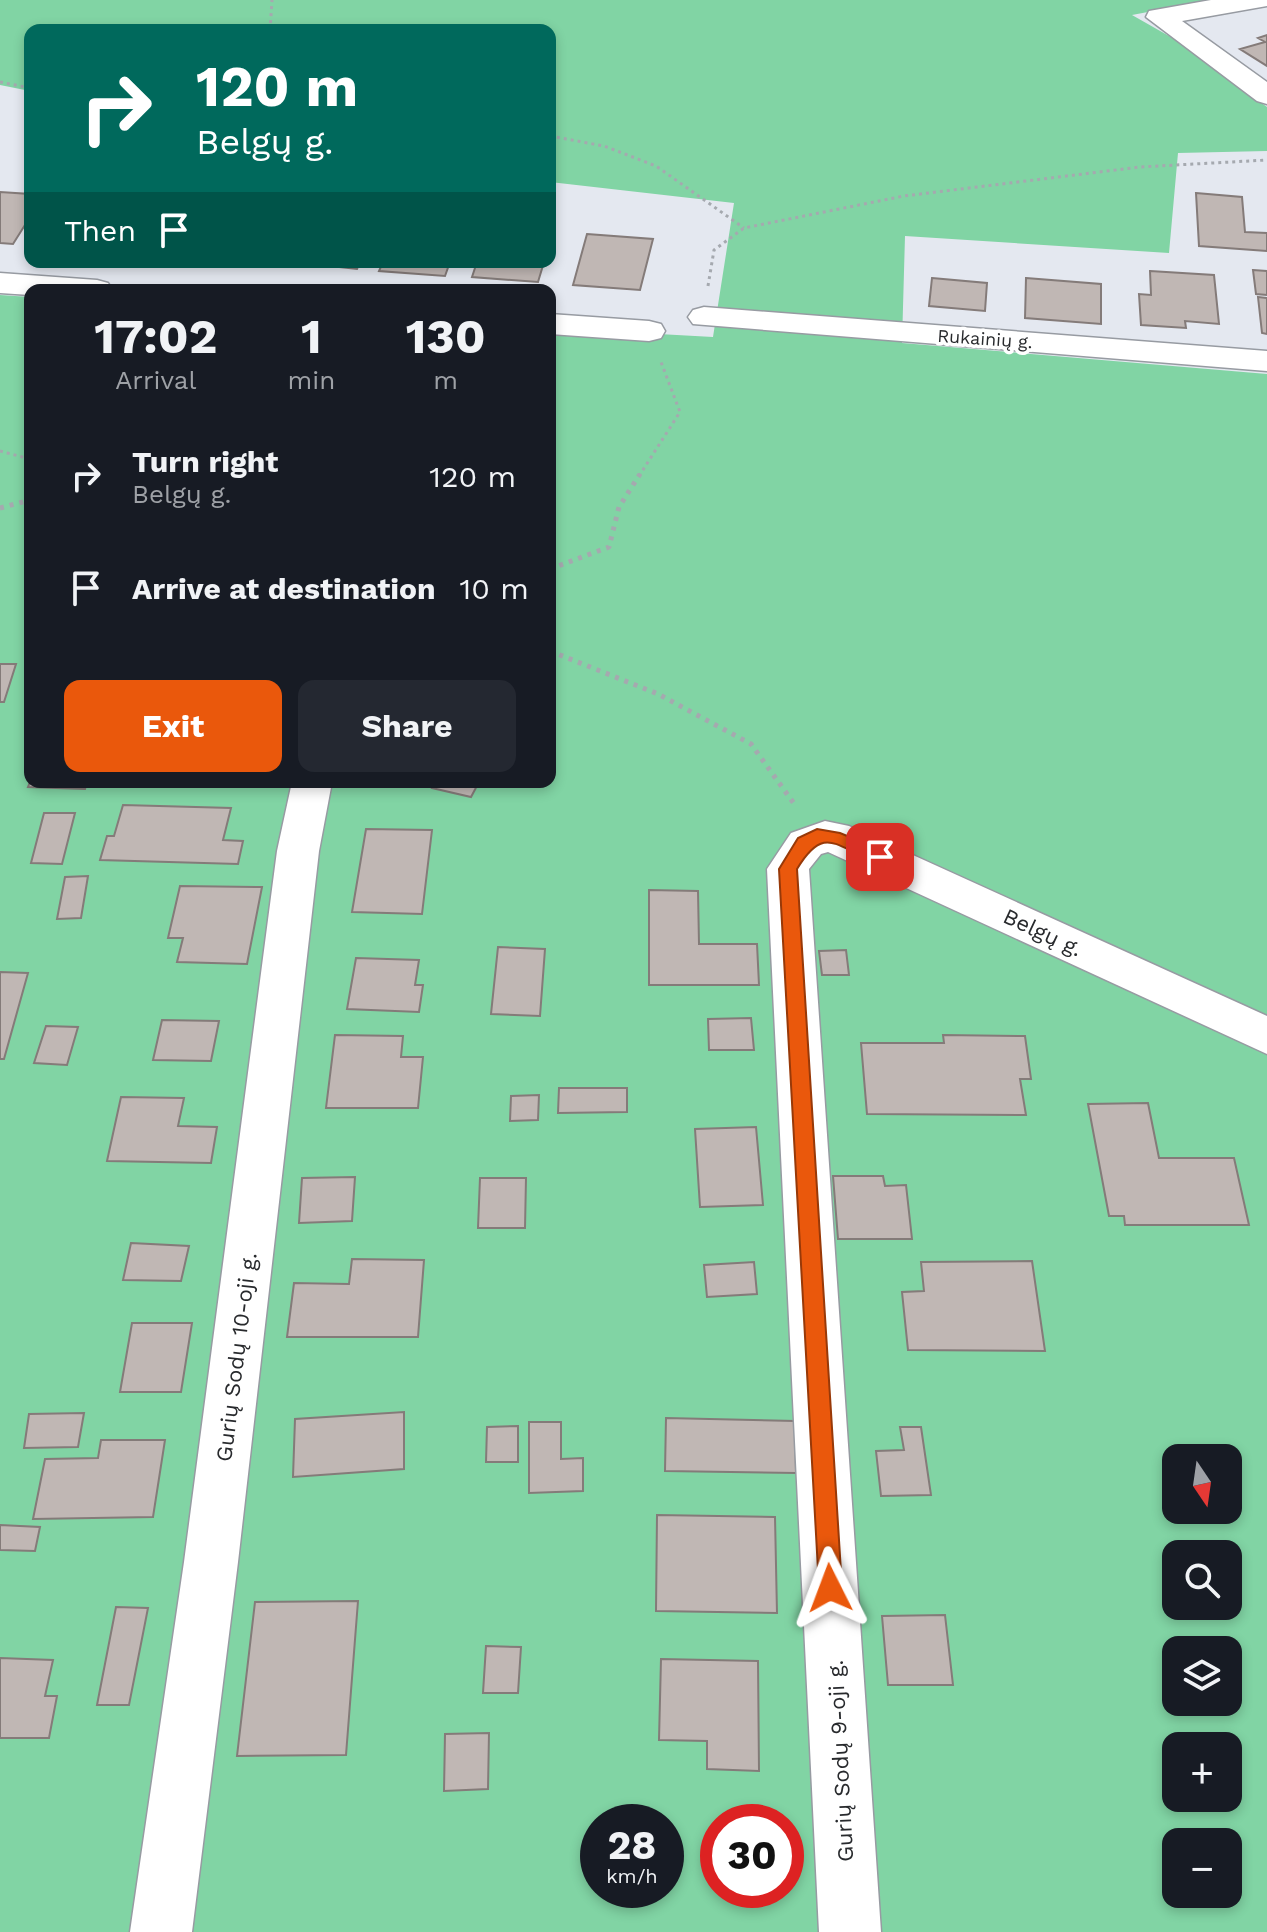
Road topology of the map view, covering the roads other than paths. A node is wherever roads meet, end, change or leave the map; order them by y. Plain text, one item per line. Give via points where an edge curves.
1 (1258, 0) edge
2 (1267, 95) edge
3 (0, 283) edge
4 (24, 285) edge
5 (704, 317) road end
6 (556, 324) edge
7 (649, 331) road end
8 (1267, 361) edge
9 (311, 788) edge
10 (817, 835) joint
11 (1267, 1036) edge
12 (161, 1932) edge
13 (850, 1932) edge

1 - 2 street via 1159,17
3 - 4 street
5 - 8 street, Rukainių g.
6 - 7 street
9 - 12 street, Gurių Sodų 10-oji g. via 298,851
10 - 11 street, Belgų g. via 852,844
10 - 13 street, Gurių Sodų 9-oji g. via 804,842 788,869

